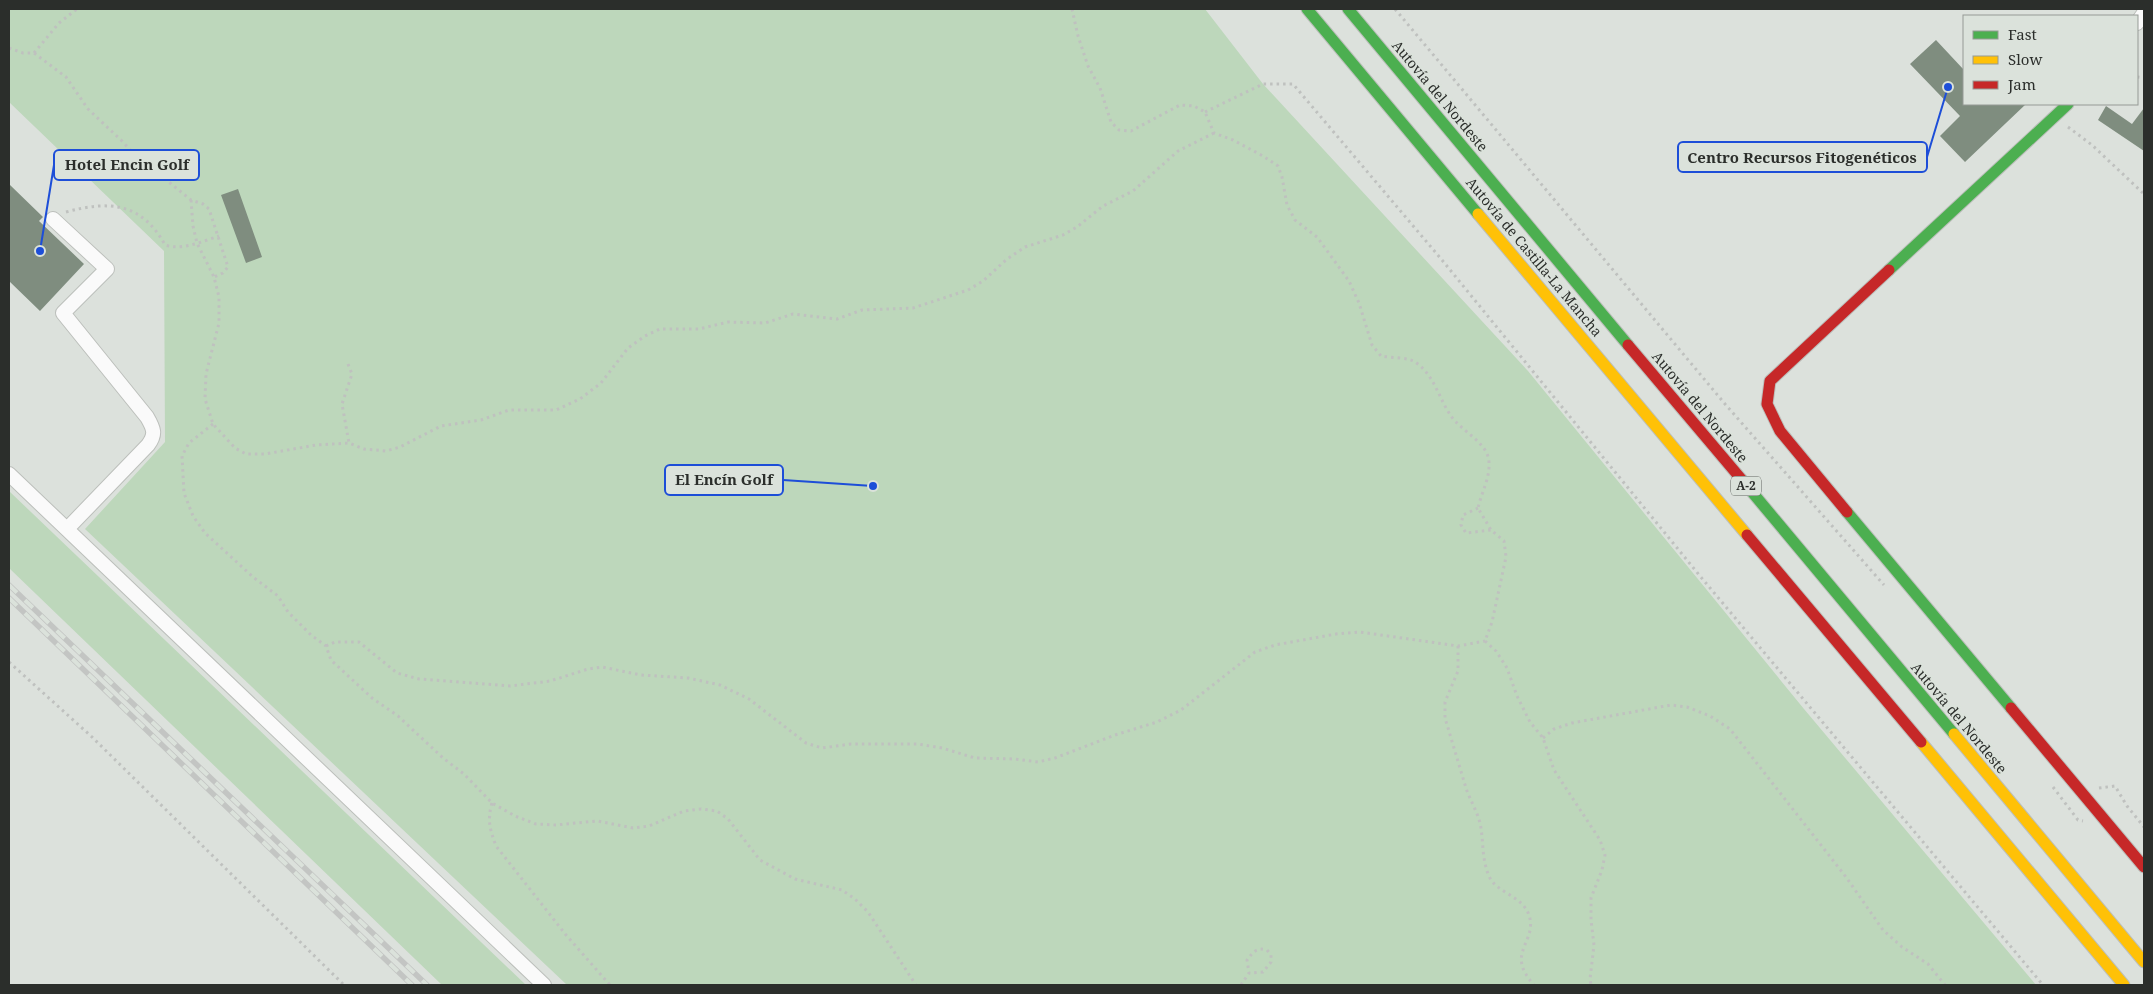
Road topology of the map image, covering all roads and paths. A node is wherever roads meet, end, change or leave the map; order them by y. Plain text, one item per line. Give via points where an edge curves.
1 (77, 9) edge
2 (1072, 9) edge
3 (1307, 9) edge
4 (1348, 9) edge
5 (1395, 9) edge
6 (9, 48) edge
7 (34, 53) junction
8 (2067, 105) edge
9 (1204, 112) junction
10 (2054, 117) junction
11 (1214, 133) junction
12 (2144, 194) edge
13 (191, 200) junction
14 (53, 219) joint
15 (219, 236) junction
16 (198, 243) junction
17 (214, 277) junction
18 (348, 364) dead end
19 (213, 424) junction
20 (349, 443) junction
21 (9, 474) edge
22 (1478, 508) junction
23 (67, 528) junction
24 (1491, 530) junction
25 (1889, 591) dead end
26 (1485, 641) junction
27 (326, 646) junction
28 (1458, 646) junction
29 (9, 662) edge
30 (1543, 738) junction
31 (2048, 781) dead end
32 (2080, 790) junction
33 (492, 803) junction
34 (2088, 823) dead end
35 (2144, 827) edge
36 (2144, 867) edge
37 (2144, 962) edge
38 (1249, 973) junction
39 (344, 985) edge
40 (544, 985) edge
41 (610, 985) edge
42 (916, 985) edge
43 (1241, 985) edge
44 (1534, 985) edge
45 (1591, 985) edge
46 (1945, 985) edge
47 (2043, 985) edge
48 (2124, 985) edge

1 - 7 path via 59,23
2 - 9 path via 1088,66 1100,88 1111,122 1119,130 1131,131 1180,106 1194,106
3 - 48 main road, Autovía de Castilla-La Mancha / A-2
4 - 37 main road, Autovía del Nordeste / A-2
5 - 25 path via 1725,404
6 - 7 path
7 - 13 path via 66,77 88,109 133,154
8 - 10 main road
9 - 11 path
9 - 47 path via 1263,84 1293,84
10 - 12 path via 2092,145
10 - 32 main road via 1770,381 1767,404 1780,430
11 - 20 path via 1178,151 1139,186 1103,206 1063,236 1025,247 968,290 913,308 862,310 837,318 793,314 765,323 728,322 699,329 660,329 628,348 601,382 580,399 556,410 509,410 481,420 441,426 386,451 364,449
11 - 22 path via 1278,166 1286,205 1295,220 1317,237 1349,281 1372,345 1381,356 1414,360 1441,395 1451,416 1484,447 1490,462
13 - 15 path via 209,210
13 - 16 path
14 - 16 path via 82,208 126,208 146,220 165,245
14 - 23 street via 107,269 63,313 154,428 154,436
15 - 16 path
15 - 17 path via 228,267
16 - 17 path
17 - 19 path via 219,297 219,324 206,374 205,399
18 - 20 path via 352,374 342,404
19 - 20 path via 235,448 246,454
19 - 27 path via 189,443 182,456 184,494 193,516 205,533 252,577 278,596 288,612
21 - 23 street
22 - 24 path
22 - 24 path via 1463,515 1461,526 1466,533
23 - 40 street
24 - 26 path via 1504,541 1506,557
26 - 28 path
26 - 30 path via 1507,668 1516,696
27 - 28 path via 335,642 359,642 396,673 419,679 510,686 550,681 602,666 641,675 688,678 720,685 749,699 806,743 822,748 851,744 918,744 975,758 1038,762 1157,722 1181,710 1255,652 1276,645 1360,632
27 - 33 path via 331,660 464,774
28 - 44 path via 1458,671 1445,702 1445,718 1480,824 1482,850 1490,878 1522,902 1529,915 1530,926 1520,963 1524,974
29 - 39 path via 92,737
30 - 45 path via 1554,770 1600,840 1606,855 1592,898 1594,945
30 - 46 path via 1554,729 1572,723 1671,705 1710,716 1730,729 1846,877 1883,930 1928,964
31 - 34 path via 2078,820
32 - 35 path via 2115,786
32 - 36 main road
33 - 41 path via 488,816 496,846
33 - 42 path via 536,824 597,820 633,828 649,826 684,811 717,811 728,819 760,860 794,879 842,890 855,899 868,912
38 - 38 path via 1247,960 1254,951 1260,948 1267,950 1271,962 1263,972
38 - 43 path

